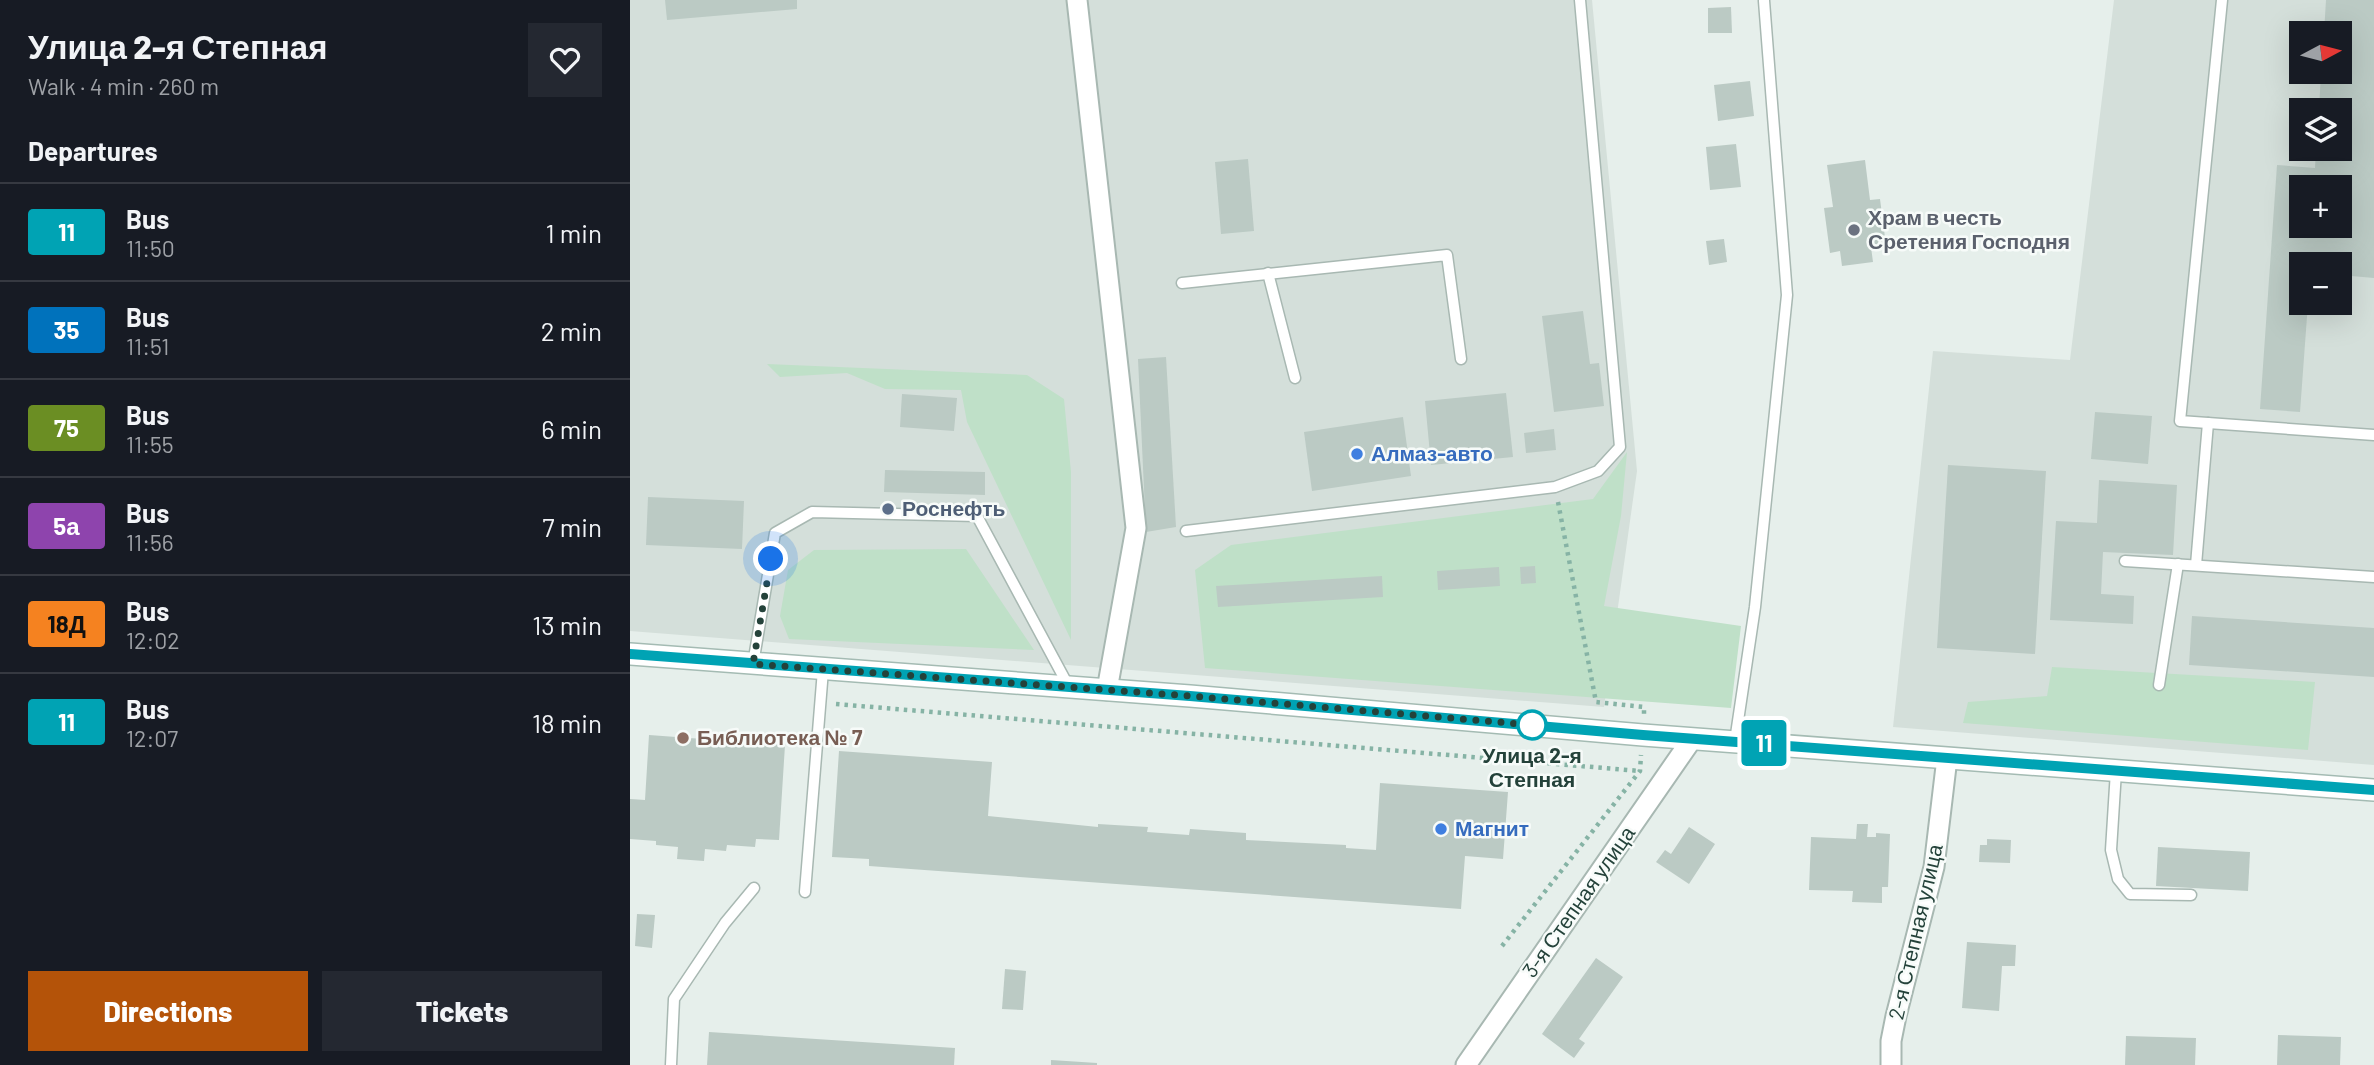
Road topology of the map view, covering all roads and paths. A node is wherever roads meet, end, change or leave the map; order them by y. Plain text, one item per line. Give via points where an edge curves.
1 (1077, 0) edge
2 (1580, 0) edge
3 (2222, 0) edge
4 (1764, 1) edge
5 (1268, 273) junction
6 (1182, 283) dead end
7 (1461, 359) dead end
8 (1295, 378) dead end
9 (2208, 423) junction
10 (2374, 435) edge
11 (1555, 487) junction
12 (1186, 531) dead end
13 (2124, 561) dead end
14 (2178, 564) junction
15 (2196, 565) junction
16 (2374, 577) edge
17 (630, 654) edge
18 (753, 664) junction
19 (823, 670) junction
20 (2159, 685) dead end
21 (1069, 687) junction
22 (1107, 690) junction
23 (820, 703) junction
24 (1643, 735) junction
25 (1692, 739) junction
26 (1735, 741) junction
27 (1947, 758) junction
28 (1640, 771) junction
29 (2116, 771) junction
30 (2374, 790) edge
31 (754, 888) dead end
32 (805, 892) dead end
33 (2190, 895) dead end
34 (1502, 946) dead end
35 (671, 1065) edge
36 (1466, 1065) edge
37 (1891, 1065) edge

1 - 22 street via 1136,528
2 - 11 lane via 1620,447 1598,471
3 - 9 lane via 2180,421
4 - 26 lane via 1787,295 1755,607
5 - 6 lane
5 - 7 lane via 1447,255
5 - 8 lane
9 - 10 lane
9 - 15 lane
11 - 12 lane
11 - 24 path via 1596,702 1644,707
13 - 14 lane
14 - 15 lane
14 - 20 lane
15 - 16 lane
17 - 18 main road
18 - 19 main road
18 - 21 lane via 775,533 812,512 977,516
19 - 21 main road
19 - 23 lane
21 - 22 main road
22 - 24 main road
23 - 28 path
23 - 32 lane
24 - 25 main road
24 - 28 path
25 - 26 main road
25 - 36 street, 3-я Степная улица
26 - 27 main road
27 - 29 main road
27 - 37 street, 2-я Степная улица via 1934,867 1896,1016
28 - 34 path
29 - 30 main road
29 - 33 lane via 2111,850 2118,879 2130,894
31 - 35 lane via 674,999

